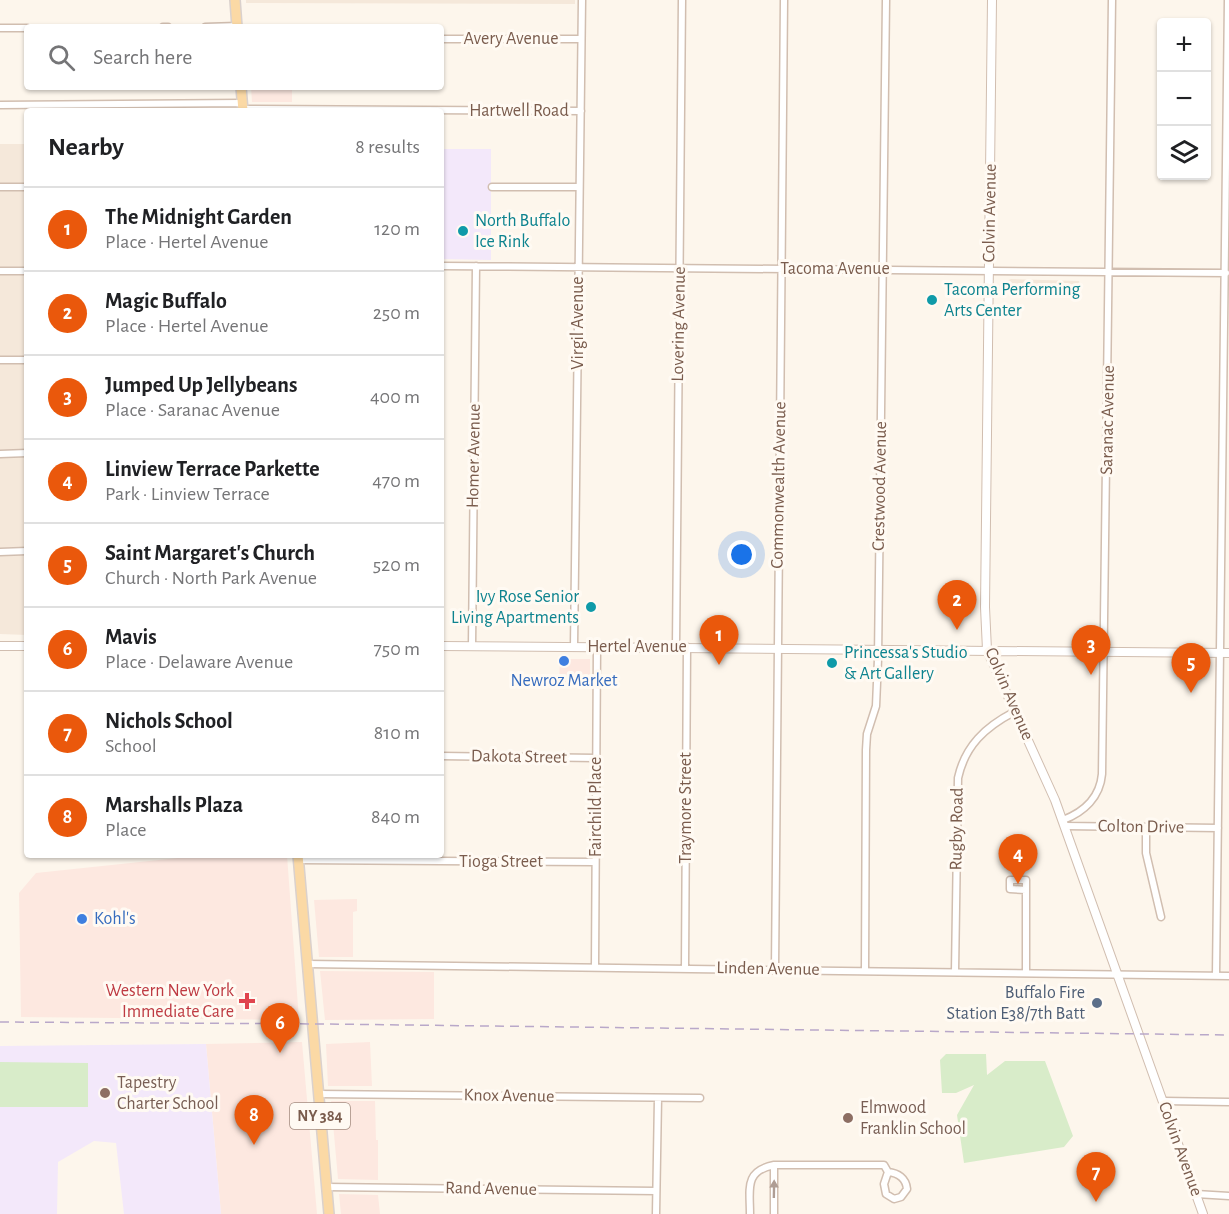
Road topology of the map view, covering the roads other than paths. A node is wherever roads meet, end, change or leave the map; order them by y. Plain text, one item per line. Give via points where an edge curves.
1 (235, 0) edge
2 (582, 0) edge
3 (682, 0) edge
4 (784, 0) edge
5 (886, 0) edge
6 (992, 0) edge
7 (1112, 0) edge
8 (1228, 0) edge
9 (237, 24) edge
10 (0, 28) edge
11 (24, 28) edge
12 (444, 39) edge
13 (581, 39) junction
14 (241, 90) edge
15 (0, 105) edge
16 (242, 108) edge
17 (444, 110) edge
18 (581, 111) junction
19 (0, 187) edge
20 (24, 187) edge
21 (492, 187) dead end
22 (579, 187) junction
23 (444, 266) edge
24 (476, 266) junction
25 (578, 267) junction
26 (679, 268) junction
27 (781, 269) junction
28 (882, 269) junction
29 (989, 270) junction
30 (0, 271) edge
31 (24, 271) edge
32 (1109, 272) junction
33 (1227, 273) edge
34 (0, 360) edge
35 (24, 360) edge
36 (24, 453) edge
37 (0, 454) edge
38 (0, 552) edge
39 (24, 552) edge
40 (0, 646) edge
41 (24, 646) edge
42 (444, 646) edge
43 (472, 646) junction
44 (574, 647) junction
45 (597, 647) junction
46 (676, 647) junction
47 (687, 647) junction
48 (777, 648) junction
49 (878, 648) junction
50 (987, 650) junction
51 (1105, 652) junction
52 (1224, 653) edge
53 (1014, 712) junction
54 (444, 756) edge
55 (596, 758) junction
56 (1064, 823) junction
57 (1146, 827) junction
58 (1218, 828) junction
59 (298, 858) edge
60 (596, 862) junction
61 (1026, 890) dead end
62 (1161, 917) dead end
63 (307, 964) junction
64 (595, 967) junction
65 (685, 968) junction
66 (775, 969) junction
67 (865, 971) junction
68 (955, 972) junction
69 (1026, 972) junction
70 (1118, 973) junction
71 (1216, 975) junction
72 (1229, 976) edge
73 (318, 1094) junction
74 (658, 1098) junction
75 (700, 1098) dead end
76 (1163, 1101) junction
77 (1229, 1101) edge
78 (774, 1165) junction
79 (888, 1172) junction
80 (326, 1187) junction
81 (656, 1191) junction
82 (1196, 1194) junction
83 (1229, 1196) edge
84 (329, 1214) edge
85 (656, 1214) edge
86 (750, 1214) edge
87 (774, 1214) edge
88 (1203, 1214) edge

1 - 9 main road
2 - 13 street, Virgil Avenue
3 - 26 street, Lovering Avenue
4 - 27 street, Commonwealth Avenue
5 - 28 street, Crestwood Avenue
6 - 29 street, Colvin Avenue
7 - 32 street, Saranac Avenue
8 - 33 street
10 - 11 street
12 - 13 street, Avery Avenue
13 - 18 street, Virgil Avenue
14 - 16 main road
15 - 16 street, Hartwell Road
17 - 18 street, Hartwell Road
18 - 22 street, Virgil Avenue
19 - 20 street
21 - 22 street
22 - 25 street, Virgil Avenue
23 - 24 street, Tacoma Avenue
24 - 25 street, Tacoma Avenue
24 - 43 street, Homer Avenue
25 - 26 street, Tacoma Avenue
25 - 44 street, Virgil Avenue
26 - 27 street, Tacoma Avenue
26 - 46 street, Lovering Avenue
27 - 28 street, Tacoma Avenue
27 - 48 street, Commonwealth Avenue
28 - 29 street, Tacoma Avenue
28 - 49 street, Crestwood Avenue
29 - 32 street, Tacoma Avenue
29 - 50 street, Colvin Avenue
30 - 31 street
32 - 33 street, Tacoma Avenue
32 - 51 street, Saranac Avenue
33 - 52 street
34 - 35 street
36 - 37 street
38 - 39 street
40 - 41 street
42 - 43 street, Hertel Avenue
43 - 44 street, Hertel Avenue
44 - 45 street, Hertel Avenue
45 - 46 street, Hertel Avenue
45 - 55 street, Fairchild Place
46 - 47 street, Hertel Avenue
47 - 48 street, Hertel Avenue
47 - 65 street, Traymore Street
48 - 49 street, Hertel Avenue
48 - 66 street, Commonwealth Avenue
49 - 50 street, Hertel Avenue
49 - 67 street, Crestwood Avenue via 876,706 866,750
50 - 51 street, Hertel Avenue
50 - 53 street, Colvin Avenue
51 - 52 street, Hertel Avenue
51 - 56 street, Saranac Avenue via 1102,782 1089,805
52 - 58 street
53 - 56 street, Colvin Avenue
53 - 68 street, Rugby Road via 989,726 974,742 963,759 958,778
54 - 55 street, Dakota Street
55 - 60 street, Fairchild Place
56 - 57 street, Colton Drive
56 - 70 street, Colvin Avenue
57 - 58 street, Colton Drive
57 - 62 street via 1146,853
58 - 71 street
59 - 60 street, Tioga Street
59 - 63 main road, NY 384
60 - 64 street, Fairchild Place
61 - 69 street
63 - 64 street, Linden Avenue
63 - 73 main road, NY 384
64 - 65 street, Linden Avenue
65 - 66 street, Linden Avenue
66 - 67 street, Linden Avenue
67 - 68 street, Linden Avenue
68 - 69 street, Linden Avenue
69 - 70 street, Linden Avenue
70 - 71 street, Linden Avenue
70 - 76 street, Colvin Avenue
71 - 72 street, Linden Avenue
73 - 74 street, Knox Avenue
73 - 80 main road, NY 384
74 - 75 street, Knox Avenue
74 - 81 street
76 - 77 street
76 - 82 street, Colvin Avenue
78 - 79 street via 884,1165
78 - 86 street via 753,1174
87 -> 78 street
79 - 79 street via 884,1191 891,1198 901,1197 907,1189 906,1182
80 - 81 street, Rand Avenue
80 - 84 main road, NY 384
81 - 85 street
82 - 83 street
82 - 88 street, Colvin Avenue

